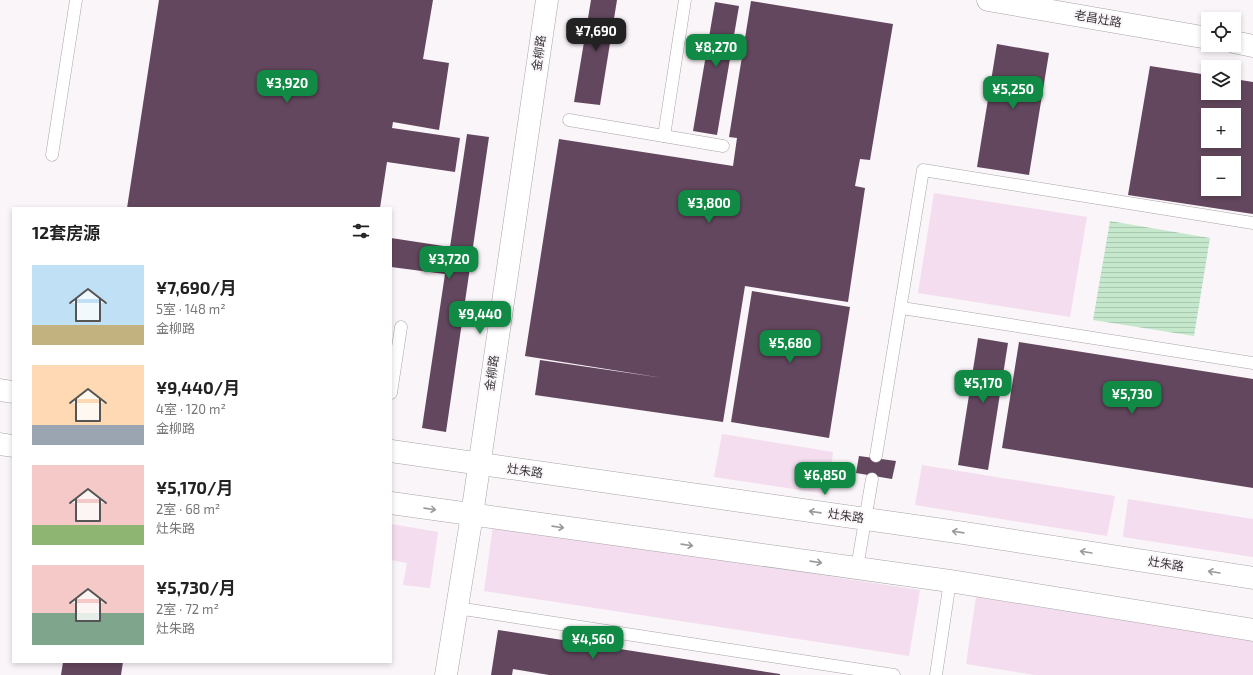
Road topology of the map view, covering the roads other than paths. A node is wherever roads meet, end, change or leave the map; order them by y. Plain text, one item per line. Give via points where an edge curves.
1 (76, 0) edge
2 (547, 0) edge
3 (685, 0) edge
4 (988, 0) edge
5 (1201, 37) edge
6 (1241, 43) edge
7 (1253, 46) edge
8 (569, 120) dead end
9 (664, 136) junction
10 (723, 146) dead end
11 (52, 155) dead end
12 (1253, 223) edge
13 (902, 308) junction
14 (401, 327) dead end
15 (1253, 363) edge
16 (392, 386) edge
17 (0, 390) edge
18 (12, 392) edge
19 (0, 444) edge
20 (12, 446) edge
21 (392, 451) edge
22 (876, 456) dead end
23 (478, 465) junction
24 (872, 480) dead end
25 (392, 503) edge
26 (472, 515) junction
27 (865, 519) junction
28 (857, 568) junction
29 (1253, 578) edge
30 (950, 581) junction
31 (457, 608) junction
32 (1253, 630) edge
33 (446, 675) edge
34 (894, 675) edge
35 (936, 675) edge

1 - 11 lane
2 - 23 main road, 金柳路
3 - 9 lane
4 - 5 main road, 老昌灶路
6 - 7 main road
8 - 9 lane
9 - 10 lane
12 - 13 lane via 923,170
13 - 15 lane
13 - 22 lane
14 - 16 lane
17 - 18 main road
19 - 20 main road
21 - 23 main road, 灶朱路
23 - 26 main road, 金柳路
27 -> 23 main road, 灶朱路
24 - 27 lane
25 -> 26 main road
26 -> 28 main road
26 - 31 main road, 金柳路
27 - 28 lane
29 -> 27 main road, 灶朱路
28 - 30 main road
30 - 32 main road
30 - 35 lane
31 - 33 main road, 金柳路
31 - 34 lane

